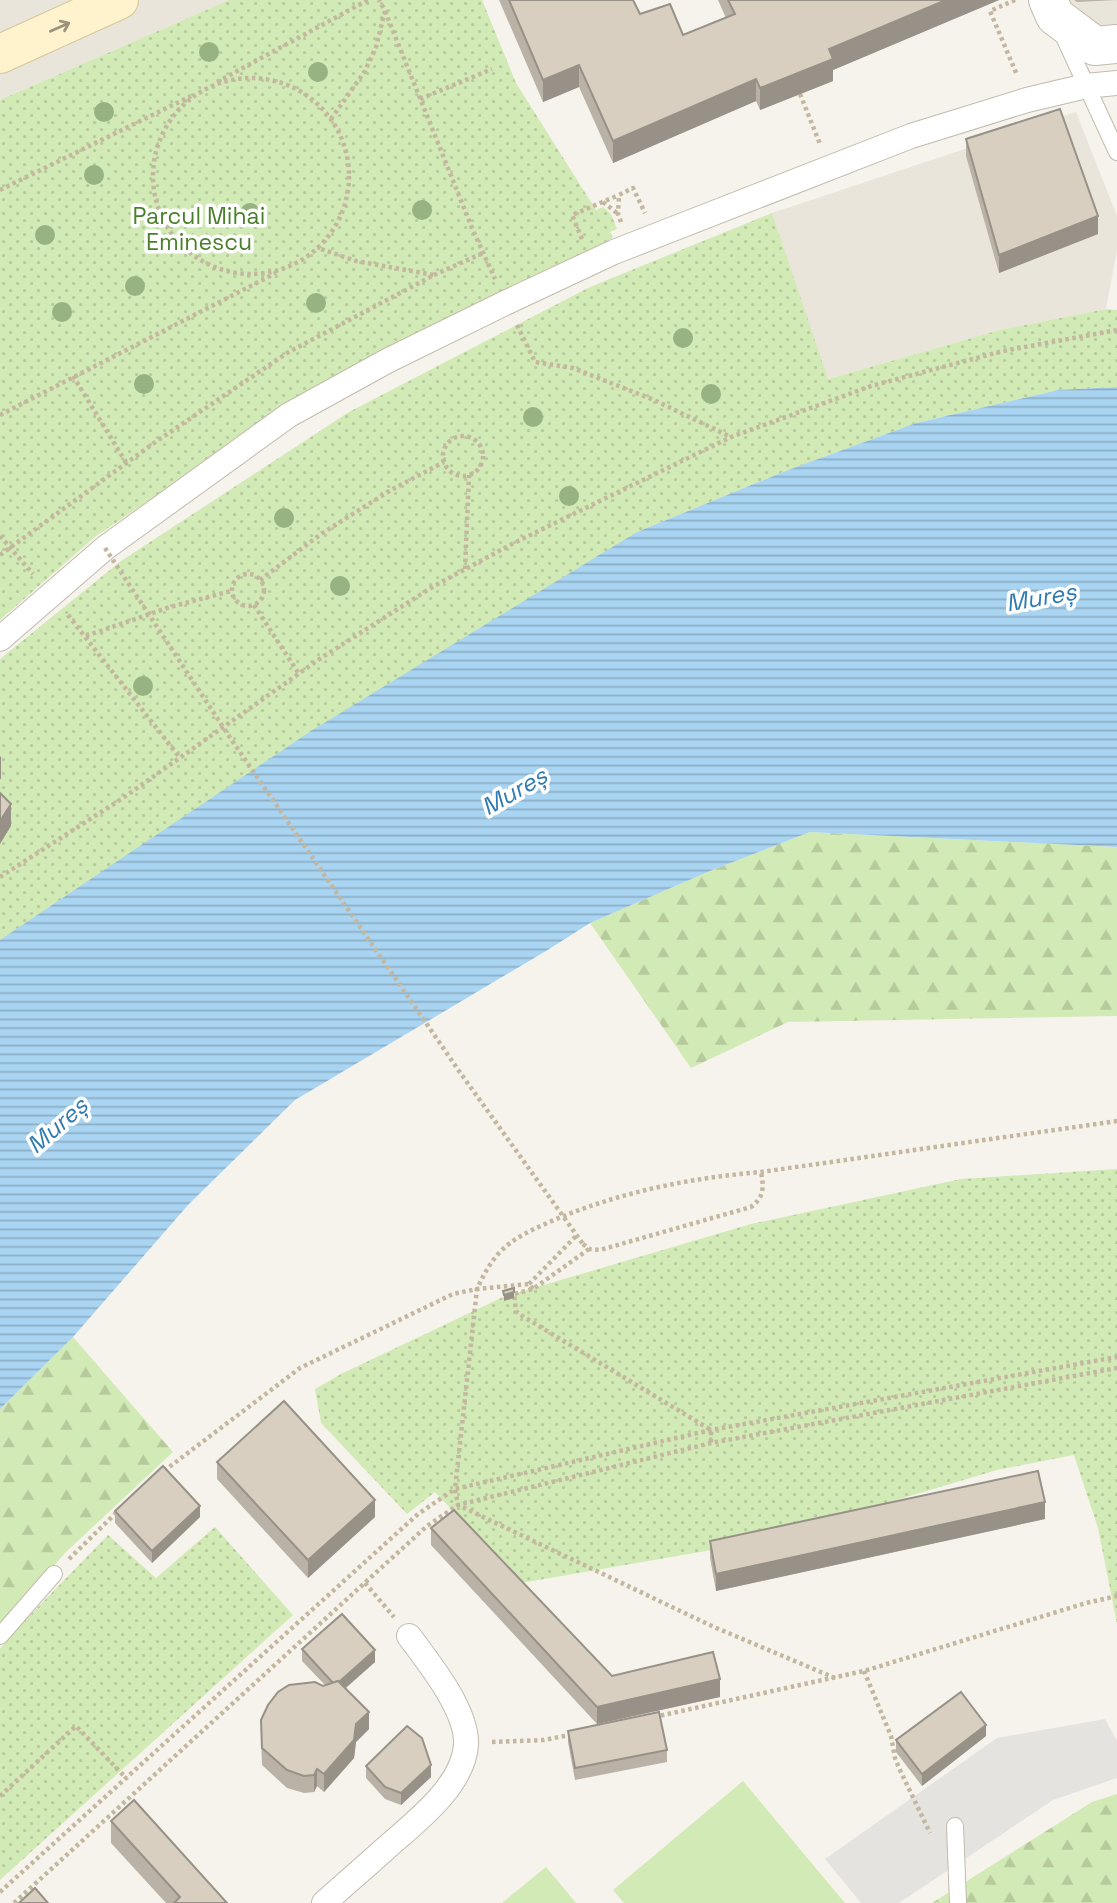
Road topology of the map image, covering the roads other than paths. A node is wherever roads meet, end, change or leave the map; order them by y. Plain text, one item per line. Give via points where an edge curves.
1 (119, 0) edge
2 (1052, 8) edge
3 (1106, 45) edge
4 (0, 54) edge
5 (1117, 83) edge
6 (1086, 86) junction
7 (1117, 152) edge
8 (0, 639) edge
9 (54, 1574) road end
10 (0, 1636) edge
11 (409, 1636) road end
12 (956, 1826) dead end
13 (324, 1903) edge
14 (958, 1903) edge

4 -> 1 main road
2 - 3 street
2 - 6 lane
5 - 6 street
6 - 7 lane
6 - 8 street via 911,136 629,237 289,415 105,548
9 - 10 lane
11 - 13 street via 460,1713 466,1743 462,1762 434,1804
12 - 14 lane

